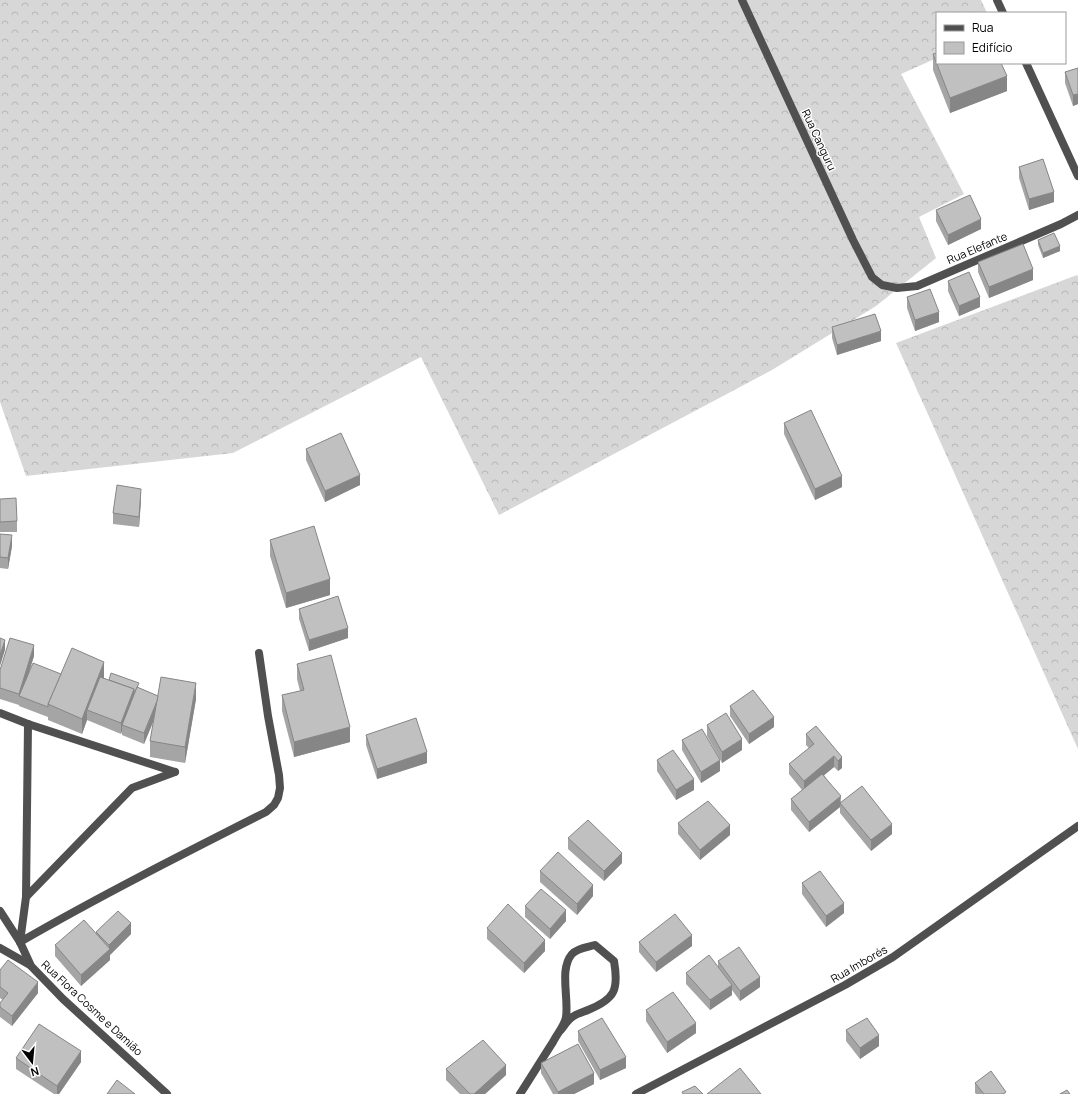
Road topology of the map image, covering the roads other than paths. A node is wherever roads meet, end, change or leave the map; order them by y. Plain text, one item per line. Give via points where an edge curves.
1 (742, 0) edge
2 (997, 0) edge
3 (1003, 12) edge
4 (1026, 64) edge
5 (1078, 176) edge
6 (1078, 216) edge
7 (882, 285) joint
8 (259, 653) dead end
9 (0, 714) edge
10 (28, 724) junction
11 (1078, 826) edge
12 (26, 897) junction
13 (0, 911) edge
14 (20, 942) junction
15 (0, 948) edge
16 (31, 966) junction
17 (559, 1032) junction
18 (168, 1094) edge
19 (520, 1094) edge
20 (636, 1094) edge

1 - 7 street, Rua Canguru via 853,240 872,277
2 - 3 street
4 - 5 street
6 - 7 street, Rua Elefante via 917,286 897,288
8 - 14 street via 279,775 280,788 274,805 266,812
9 - 10 street
10 - 12 street
10 - 12 street via 175,772 132,788
11 - 20 street, Rua Imborés via 893,957 845,985
12 - 14 street
13 - 14 street, Rua Flora Cosme e Damião
14 - 16 street, Rua Flora Cosme e Damião
15 - 16 street
16 - 18 street, Rua Flora Cosme e Damião via 62,999
17 - 17 street via 566,1018 565,970 568,962 572,953 595,945 614,961 616,982 613,994 605,1002 572,1017
17 - 19 street

